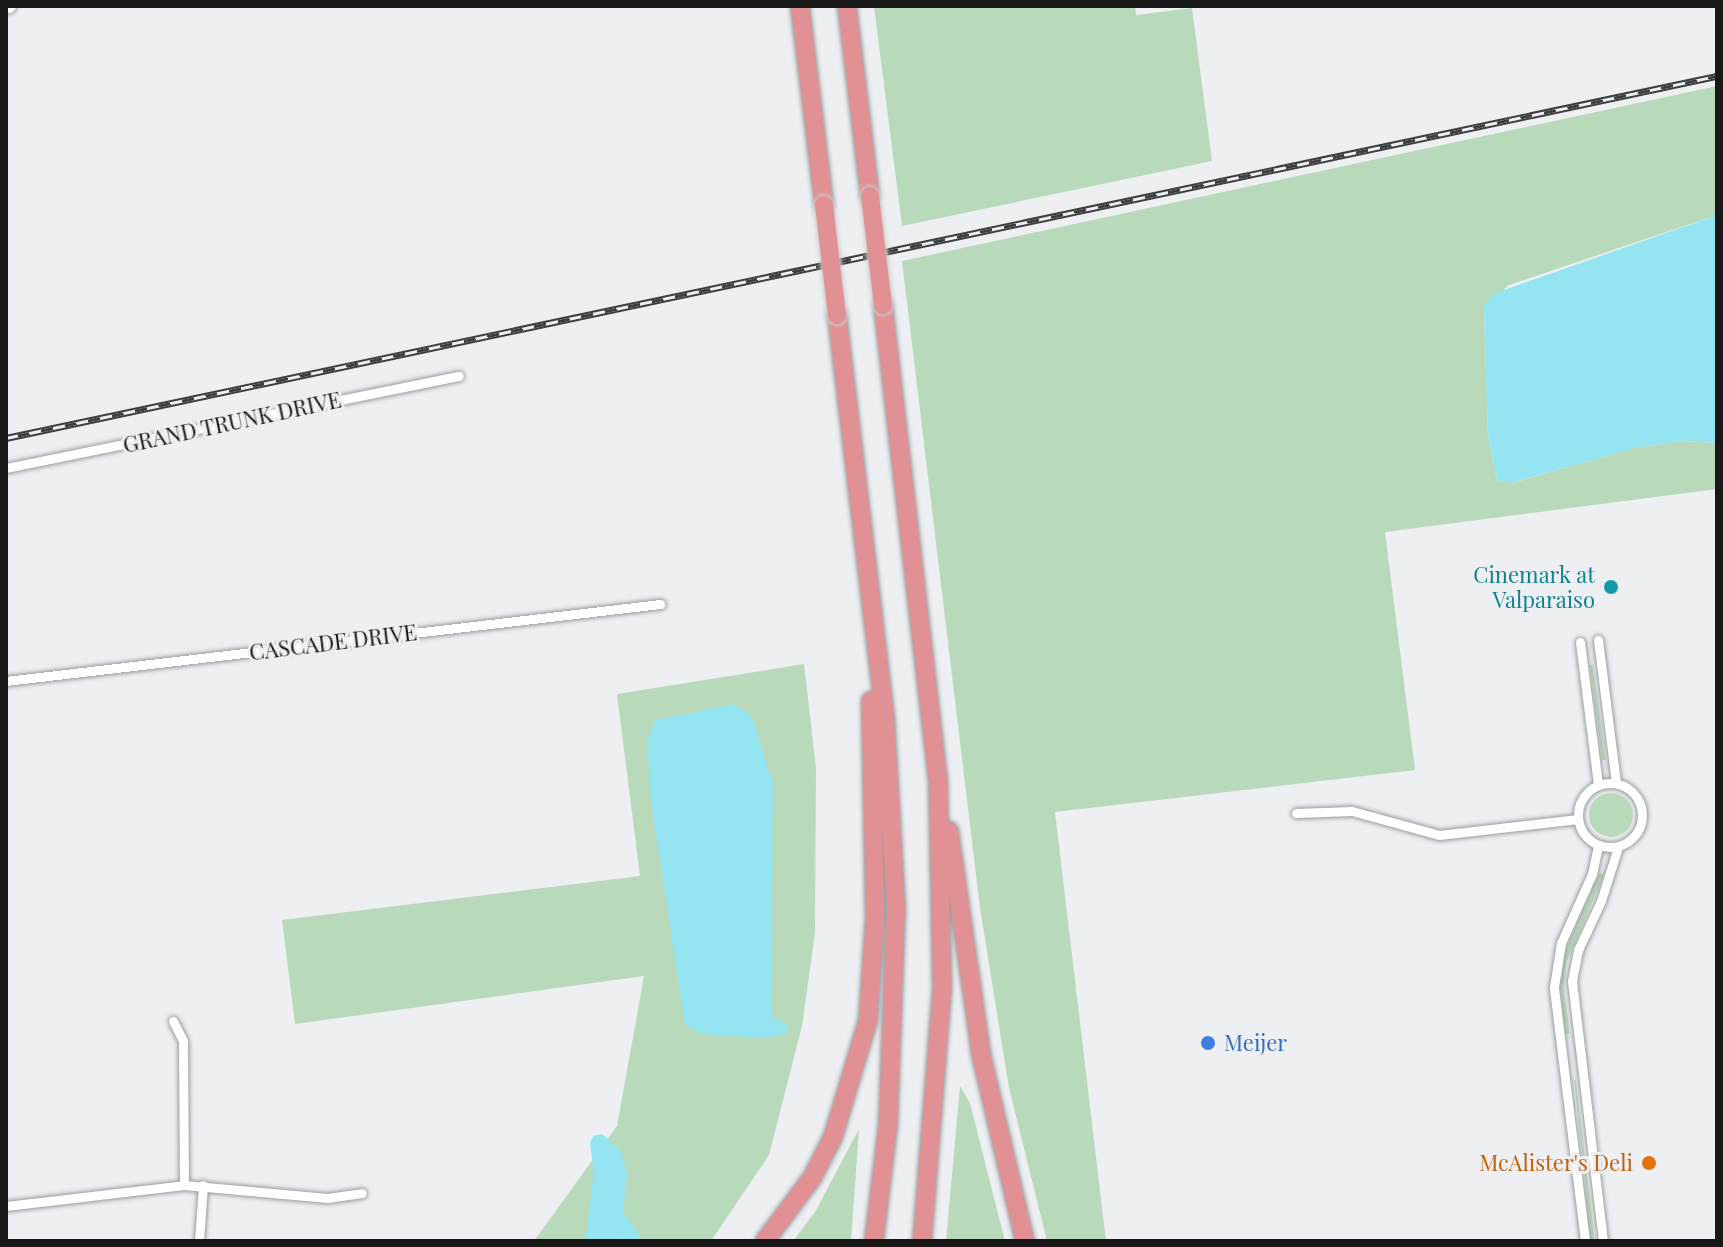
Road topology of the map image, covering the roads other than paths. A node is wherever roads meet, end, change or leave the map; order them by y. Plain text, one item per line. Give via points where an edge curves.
1 (800, 6) edge
2 (847, 6) edge
3 (459, 376) dead end
4 (6, 468) edge
5 (660, 604) dead end
6 (873, 618) junction
7 (1598, 640) dead end
8 (1580, 642) dead end
9 (6, 681) edge
10 (938, 777) junction
11 (1616, 783) junction
12 (1598, 785) junction
13 (1296, 813) dead end
14 (1578, 819) junction
15 (1598, 845) junction
16 (1618, 847) junction
17 (173, 1021) dead end
18 (184, 1185) junction
19 (203, 1185) junction
20 (362, 1193) dead end
21 (6, 1206) edge
22 (199, 1241) edge
23 (765, 1241) edge
24 (874, 1241) edge
25 (922, 1241) edge
26 (1025, 1241) edge
27 (1585, 1241) edge
28 (1603, 1241) edge

1 - 6 highway, bridge
2 - 10 highway, bridge
3 - 4 street, GRAND TRUNK DRIVE
5 - 9 street, CASCADE DRIVE
6 - 23 highway via 875,903 868,1020 833,1137 812,1178
6 - 24 highway via 896,907 889,1111
7 - 11 street
8 - 12 street
10 - 25 highway via 942,989
10 - 26 highway via 981,1054
11 - 12 street
11 - 16 street via 1633,792 1642,811 1637,834
12 - 14 street via 1584,796
13 - 14 street via 1352,811 1439,835
14 - 15 street via 1585,836
15 - 16 street
15 - 27 street via 1592,874 1561,943 1554,987
16 - 28 street via 1578,950 1572,981
17 - 18 street via 183,1041
18 - 19 street
18 - 21 street
19 - 20 street via 327,1198
19 - 22 street

